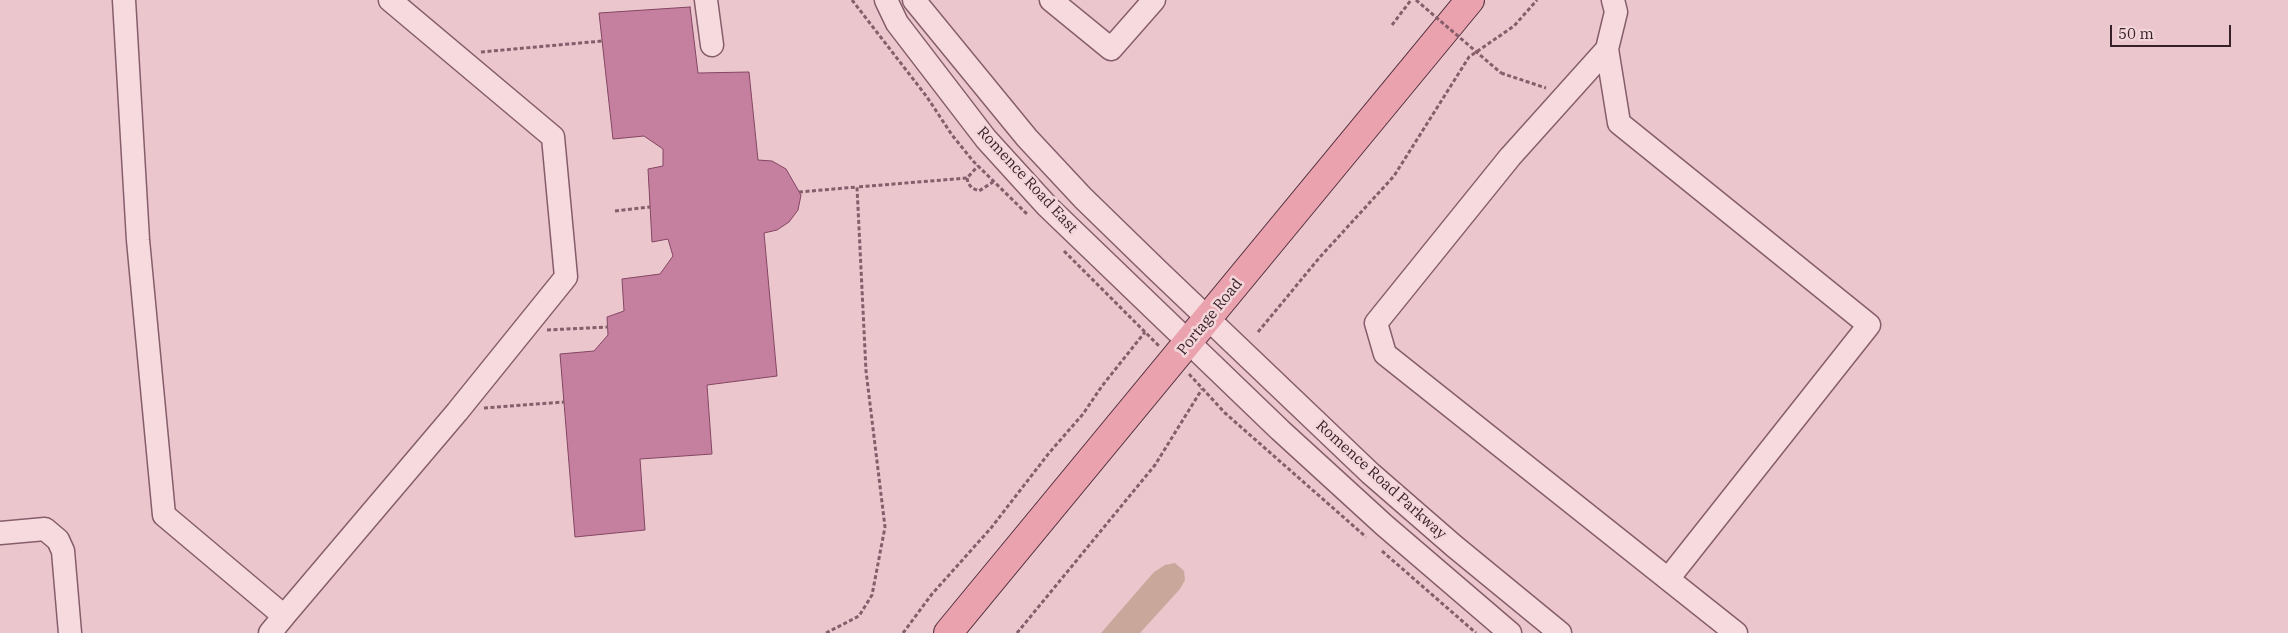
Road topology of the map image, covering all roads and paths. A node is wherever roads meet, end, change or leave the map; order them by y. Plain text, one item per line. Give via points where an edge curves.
1 (390, 0) edge
2 (706, 0) edge
3 (886, 0) edge
4 (914, 0) edge
5 (1051, 0) edge
6 (1154, 0) edge
7 (1411, 0) edge
8 (1416, 0) edge
9 (1470, 0) edge
10 (1537, 0) edge
11 (1613, 0) edge
12 (129, 4) edge
13 (1392, 24) dead end
14 (602, 41) dead end
15 (712, 45) dead end
16 (1607, 49) junction
17 (480, 52) dead end
18 (1565, 96) junction
19 (978, 166) dead end
20 (967, 178) junction
21 (993, 182) dead end
22 (856, 187) junction
23 (799, 192) dead end
24 (650, 207) dead end
25 (615, 211) dead end
26 (1209, 319) junction
27 (608, 327) dead end
28 (542, 330) dead end
29 (1145, 332) dead end
30 (1258, 332) dead end
31 (1190, 342) junction
32 (1202, 389) dead end
33 (564, 402) dead end
34 (476, 408) dead end
35 (0, 533) edge
36 (1668, 580) junction
37 (277, 625) edge
38 (70, 633) edge
39 (826, 633) edge
40 (903, 633) edge
41 (948, 633) edge
42 (1017, 633) edge
43 (1510, 633) edge
44 (1560, 633) edge
45 (1736, 633) edge

1 - 37 street via 553,137 566,277
2 - 15 street
3 - 31 street, Romence Road East via 897,23 1017,175
4 - 26 street, Romence Road East via 1059,173
5 - 6 street via 1112,49
7 - 13 path
8 - 18 path, bridge via 1501,73
9 - 26 main road, Portage Road
10 - 30 path via 1514,26 1469,56 1394,176 1320,257
11 - 16 street via 1616,12
12 - 37 street via 138,240 164,514
14 - 17 path
16 - 18 street
16 - 36 street via 1619,123 1869,325
18 - 36 street via 1510,157 1376,323 1385,354
19 - 20 path
20 - 21 path via 972,188 978,191
20 - 22 path
22 - 23 path
22 - 39 path via 866,371 885,527 872,595 859,616
24 - 25 path
26 - 31 main road, Portage Road
26 - 44 street, Romence Road Parkway via 1370,473
27 - 28 path
29 - 40 path via 992,528 932,594
31 - 41 main road, Portage Road
31 - 43 street, Romence Road Parkway via 1384,525
32 - 42 path via 1155,465
33 - 34 path
35 - 38 street via 45,529 58,540 63,551
36 - 45 street

